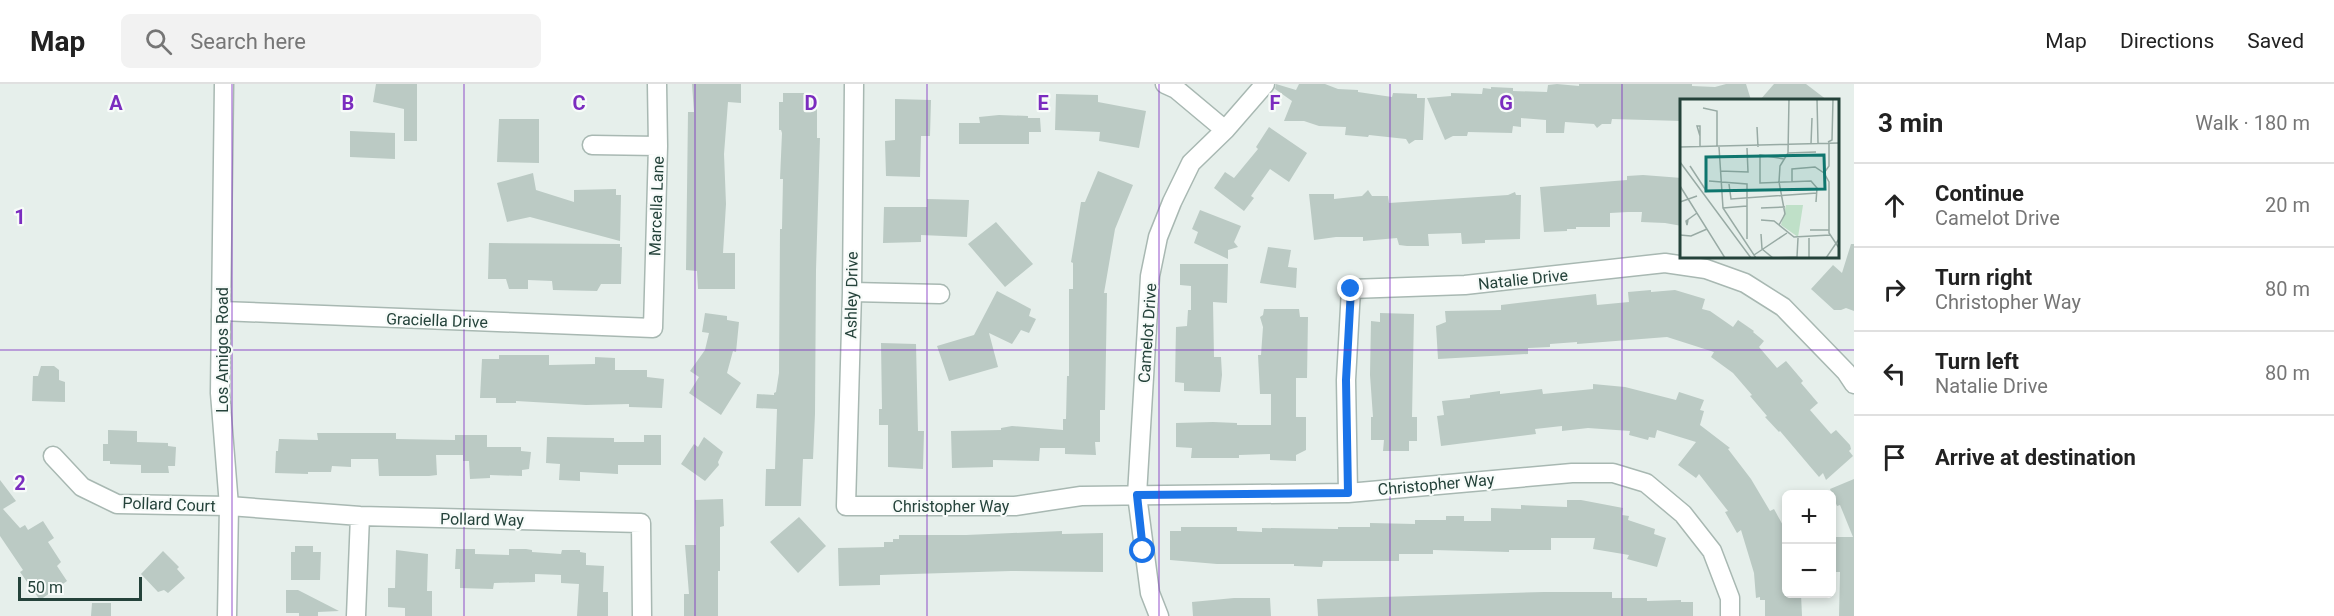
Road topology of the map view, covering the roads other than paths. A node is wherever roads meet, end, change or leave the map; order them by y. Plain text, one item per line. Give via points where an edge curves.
1 (224, 84) edge
2 (657, 84) edge
3 (854, 84) edge
4 (1166, 84) edge
5 (1265, 84) edge
6 (1225, 130) junction
7 (592, 144) dead end
8 (658, 146) junction
9 (852, 292) junction
10 (940, 294) dead end
11 (221, 311) junction
12 (653, 328) joint
13 (1851, 373) edge
14 (53, 456) dead end
15 (1348, 493) junction
16 (1137, 495) junction
17 (229, 506) junction
18 (846, 506) joint
19 (360, 516) junction
20 (227, 616) edge
21 (356, 616) edge
22 (642, 616) edge
23 (1159, 616) edge
24 (1730, 616) edge

1 - 11 street, Los Amigos Road
2 - 8 street, Marcella Lane
3 - 9 street, Ashley Drive
4 - 6 street
5 - 6 street, Camelot Drive
6 - 16 street, Camelot Drive via 1191,163 1158,237 1150,276
7 - 8 street
8 - 12 street, Marcella Lane
9 - 10 street
9 - 18 street, Ashley Drive
11 - 12 street, Graciella Drive
11 - 17 street, Los Amigos Road via 220,393
13 - 15 street, Natalie Drive via 1784,307 1745,282 1706,269 1665,263 1465,285 1351,289 1346,380
14 - 17 street, Pollard Court via 82,487 117,504
15 - 16 street, Christopher Way
15 - 24 street, Christopher Way via 1572,473 1613,473 1646,483 1683,514 1712,551 1730,598
16 - 18 street, Christopher Way via 1081,496 1016,506
16 - 23 street, Camelot Drive via 1150,593
17 - 19 street, Pollard Way
17 - 20 street, Los Amigos Road
19 - 21 street
19 - 22 street, Pollard Way via 641,522

